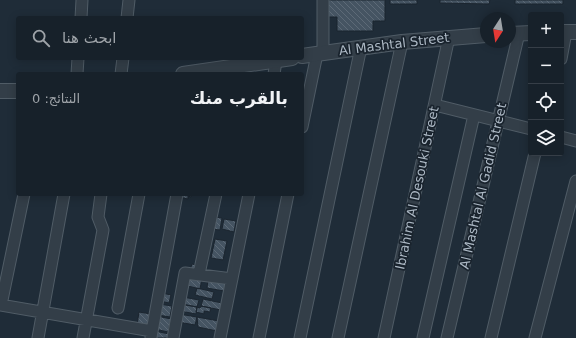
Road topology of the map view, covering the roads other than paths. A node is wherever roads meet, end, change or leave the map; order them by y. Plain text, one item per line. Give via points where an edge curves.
1 (82, 0) edge
2 (129, 0) edge
3 (323, 0) edge
4 (81, 16) edge
5 (127, 16) edge
6 (568, 32) edge
7 (520, 33) edge
8 (480, 35) edge
9 (449, 38) junction
10 (402, 42) junction
11 (361, 47) junction
12 (564, 48) edge
13 (320, 53) junction
14 (304, 56) edge
15 (78, 60) edge
16 (123, 60) edge
17 (288, 60) edge
18 (275, 67) edge
19 (243, 70) edge
20 (77, 72) edge
21 (121, 72) edge
22 (214, 72) edge
23 (0, 91) edge
24 (16, 91) edge
25 (435, 105) junction
26 (474, 115) junction
27 (304, 119) edge
28 (499, 121) junction
29 (528, 128) edge
30 (564, 138) edge
31 (576, 141) edge
32 (535, 156) edge
33 (576, 181) edge
34 (24, 196) edge
35 (64, 196) edge
36 (101, 196) edge
37 (139, 196) edge
38 (177, 196) edge
39 (216, 196) edge
40 (249, 196) edge
41 (288, 196) edge
42 (199, 274) junction
43 (232, 279) junction
44 (0, 305) edge
45 (118, 308) dead end
46 (43, 312) junction
47 (86, 320) junction
48 (151, 334) edge
49 (38, 338) edge
50 (83, 338) edge
51 (172, 338) edge
52 (220, 338) edge
53 (259, 338) edge
54 (300, 338) edge
55 (338, 338) edge
56 (384, 338) edge
57 (423, 338) edge
58 (447, 338) edge
59 (491, 338) edge
60 (535, 338) edge

1 - 4 street
2 - 5 street
3 - 13 street
6 - 12 street
7 - 28 street, Al Mashtal Al Gadid Street
8 - 9 street, Al Mashtal Street
9 - 10 street, Al Mashtal Street
9 - 25 street, Ibrahim Al Desouki Street
10 - 11 street, Al Mashtal Street
10 - 55 street
11 - 13 street, Al Mashtal Street
11 - 54 street
13 - 14 street, Al Mashtal Street
13 - 27 street
15 - 20 street
16 - 21 street
17 - 18 street
18 - 19 street
19 - 22 street
23 - 24 street
25 - 26 street
25 - 56 street, Ibrahim Al Desouki Street
26 - 28 street
26 - 57 street
28 - 29 street
28 - 58 street, Al Mashtal Al Gadid Street
30 - 31 street
32 - 59 street
33 - 60 street
34 - 44 street
35 - 46 street
36 - 47 street via 98,214 103,230
37 - 45 street
38 - 48 street
39 - 42 street
40 - 43 street
41 - 53 street
42 - 43 street
42 - 51 street via 184,274
43 - 52 street
44 - 46 street
46 - 47 street
46 - 49 street
47 - 48 street
47 - 50 street

